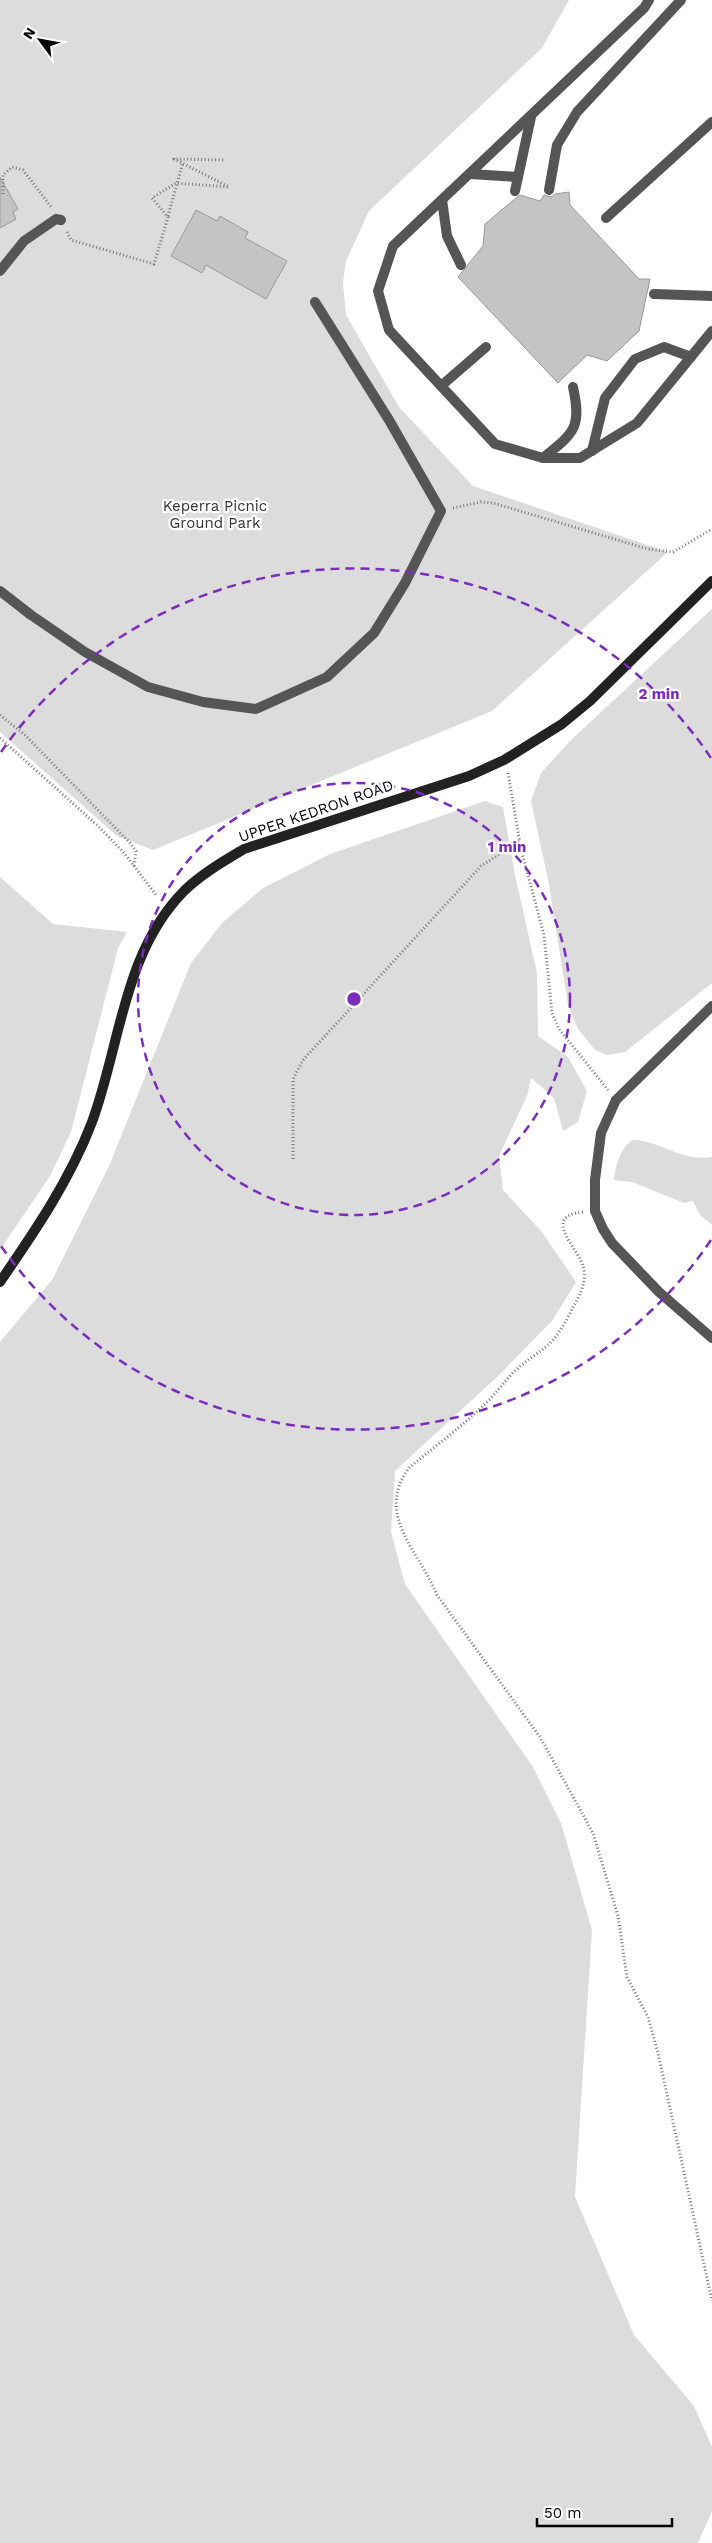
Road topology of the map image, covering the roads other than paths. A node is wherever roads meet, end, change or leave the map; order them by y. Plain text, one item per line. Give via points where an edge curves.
1 (649, 0) edge
2 (681, 0) edge
3 (531, 117) junction
4 (712, 122) edge
5 (470, 174) junction
6 (518, 177) junction
7 (549, 190) dead end
8 (515, 191) dead end
9 (442, 200) junction
10 (606, 218) dead end
11 (61, 220) road end
12 (461, 265) dead end
13 (0, 271) edge
14 (654, 294) dead end
15 (712, 296) edge
16 (315, 302) dead end
17 (712, 332) edge
18 (486, 346) dead end
19 (691, 357) junction
20 (441, 386) junction
21 (573, 387) dead end
22 (592, 451) junction
23 (543, 458) junction
24 (712, 581) edge
25 (0, 590) edge
26 (712, 1006) edge
27 (0, 1282) edge
28 (712, 1338) edge

1 - 3 lane
2 - 7 lane via 577,112 557,145
3 - 5 lane
3 - 6 lane
4 - 10 lane
5 - 6 lane
5 - 9 lane
6 - 8 lane
9 - 12 lane via 447,236
9 - 20 lane via 393,246 378,291 389,330
11 - 13 lane via 56,219 24,241
14 - 15 lane
16 - 25 lane via 389,420 440,511 405,583 374,633 328,677 256,709 203,702 148,687 85,652
17 - 19 lane
18 - 20 lane
19 - 22 lane via 637,423
19 - 22 lane via 664,347 635,359 605,398
20 - 23 lane via 495,444
21 - 23 lane via 578,408 571,435
22 - 23 lane via 580,458
24 - 27 main road, UPPER KEDRON ROAD via 590,701 562,724 504,760 460,779 244,849 186,890 160,920 143,949 91,1124 59,1194
26 - 28 lane via 616,1100 601,1133 595,1173 596,1211 612,1243 659,1292

